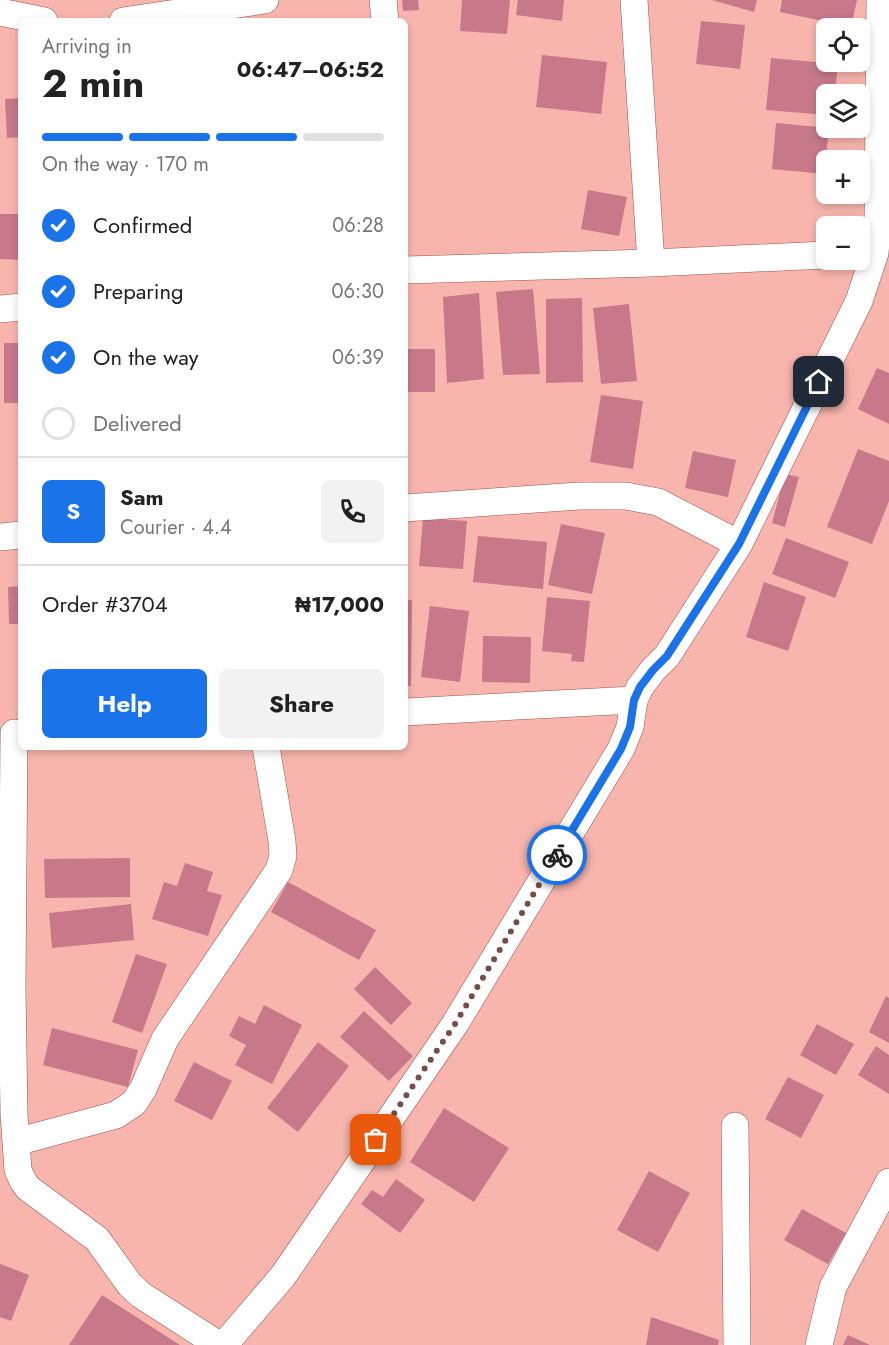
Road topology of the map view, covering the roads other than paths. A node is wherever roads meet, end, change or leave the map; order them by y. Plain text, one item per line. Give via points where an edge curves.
1 (265, 0) edge
2 (383, 0) edge
3 (634, 0) edge
4 (880, 0) edge
5 (0, 12) edge
6 (29, 18) edge
7 (143, 18) edge
8 (385, 18) edge
9 (870, 244) edge
10 (816, 255) edge
11 (651, 263) junction
12 (408, 270) edge
13 (864, 270) edge
14 (18, 307) edge
15 (0, 309) edge
16 (408, 508) edge
17 (18, 536) edge
18 (0, 537) edge
19 (739, 544) junction
20 (634, 700) junction
21 (408, 712) edge
22 (12, 733) edge
23 (267, 750) edge
24 (6, 988) edge
25 (735, 1126) dead end
26 (8, 1141) edge
27 (889, 1182) edge
28 (219, 1345) edge
29 (224, 1345) edge
30 (737, 1345) edge
31 (819, 1345) edge

1 - 7 street
2 - 8 street
3 - 11 street
4 - 9 street via 878,220
5 - 6 street
10 - 11 street
11 - 12 street
13 - 19 street via 859,301
14 - 15 street
16 - 19 street via 626,496 658,502
17 - 18 street
19 - 20 street
20 - 21 street
20 - 29 street via 630,727 621,749 455,1024 283,1276
22 - 24 street
23 - 26 street via 282,842 279,870 165,1039 134,1104 116,1115
24 - 26 street via 14,1114
25 - 30 street
26 - 28 street via 28,1188 97,1239 141,1295
27 - 31 street via 833,1287

